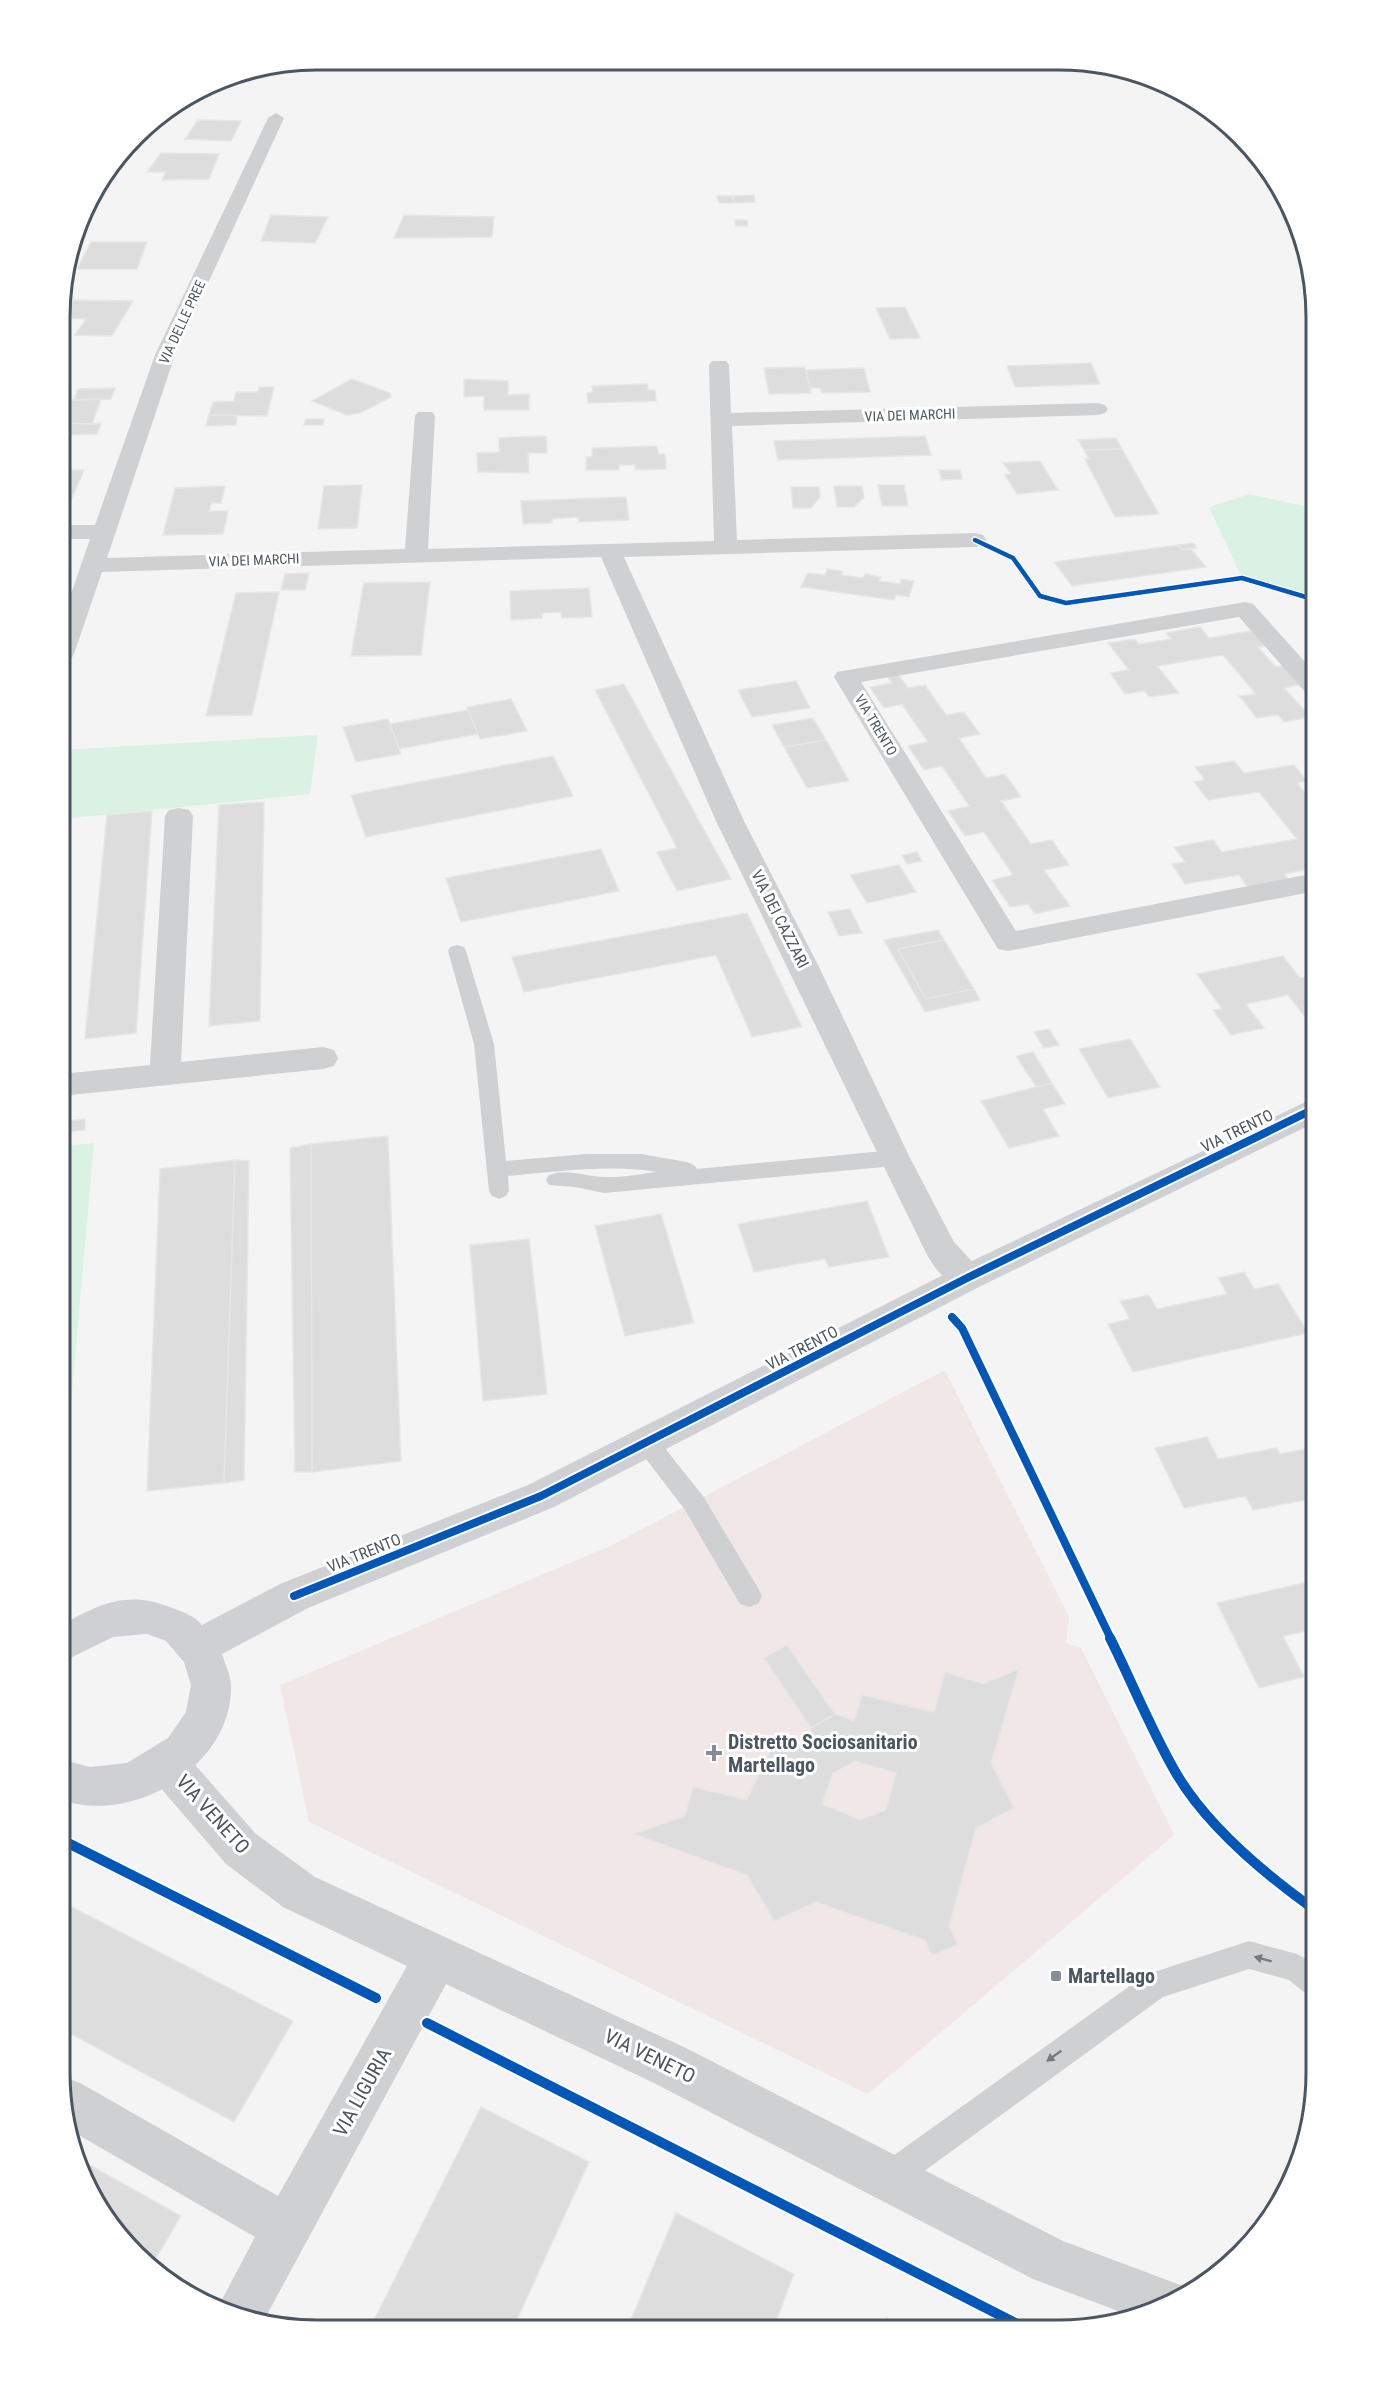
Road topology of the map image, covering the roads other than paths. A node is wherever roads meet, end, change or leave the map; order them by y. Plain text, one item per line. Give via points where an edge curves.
1 (276, 118) dead end
2 (719, 366) dead end
3 (1098, 409) dead end
4 (426, 416) dead end
5 (721, 420) junction
6 (70, 532) edge
7 (103, 532) junction
8 (975, 540) dead end
9 (726, 546) junction
10 (610, 551) junction
11 (416, 555) junction
12 (92, 565) junction
13 (70, 630) edge
14 (1306, 678) edge
15 (179, 816) dead end
16 (1306, 884) edge
17 (457, 951) dead end
18 (323, 1058) dead end
19 (165, 1075) junction
20 (70, 1084) edge
21 (1306, 1113) edge
22 (894, 1158) junction
23 (498, 1169) junction
24 (714, 1175) junction
25 (556, 1180) dead end
26 (499, 1191) dead end
27 (967, 1278) junction
28 (648, 1444) junction
29 (748, 1596) dead end
30 (70, 1638) edge
31 (200, 1646) junction
32 (167, 1764) junction
33 (70, 1782) edge
34 (437, 1956) junction
35 (1306, 1975) edge
36 (73, 2106) edge
37 (890, 2177) junction
38 (287, 2228) junction
39 (1155, 2300) edge
40 (244, 2308) edge

1 - 7 street, VIA DELLE PREE via 165,355
2 - 5 street
3 - 5 street, VIA DEI MARCHI
4 - 11 street
5 - 9 street
6 - 7 street
7 - 12 street, VIA DELLE PREE
8 - 9 street, VIA DEI MARCHI
9 - 10 street, VIA DEI MARCHI
10 - 11 street, VIA DEI MARCHI
10 - 22 street, VIA DEI CAZZARI via 729,821 805,969
11 - 12 street, VIA DEI MARCHI
12 - 13 street, VIA DELLE PREE
14 - 16 street, VIA TRENTO via 1245,609 846,677 1008,942
15 - 19 street
17 - 23 lane via 484,1044
18 - 19 street
19 - 20 street
21 - 27 street, VIA TRENTO
22 - 24 lane
22 - 27 street, VIA DEI CAZZARI via 942,1251
23 - 24 lane via 642,1162
23 - 26 lane
24 - 25 lane via 604,1185
27 - 28 street, VIA TRENTO
28 - 29 lane via 694,1503
28 - 31 street, VIA TRENTO via 541,1496 294,1596
30 - 31 street via 81,1630 126,1617 149,1617 187,1632
31 - 32 street via 210,1671 207,1713 191,1740
32 - 33 street via 129,1783 108,1787
32 - 34 street, VIA VENETO via 242,1849 299,1892
34 - 37 street, VIA VENETO via 671,2066
34 - 38 street, VIA LIGURIA
35 -> 37 lane via 1297,1968 1249,1955 1155,1985
36 - 38 street
37 - 39 street, VIA VENETO via 1051,2261
38 - 40 street, VIA LIGURIA

